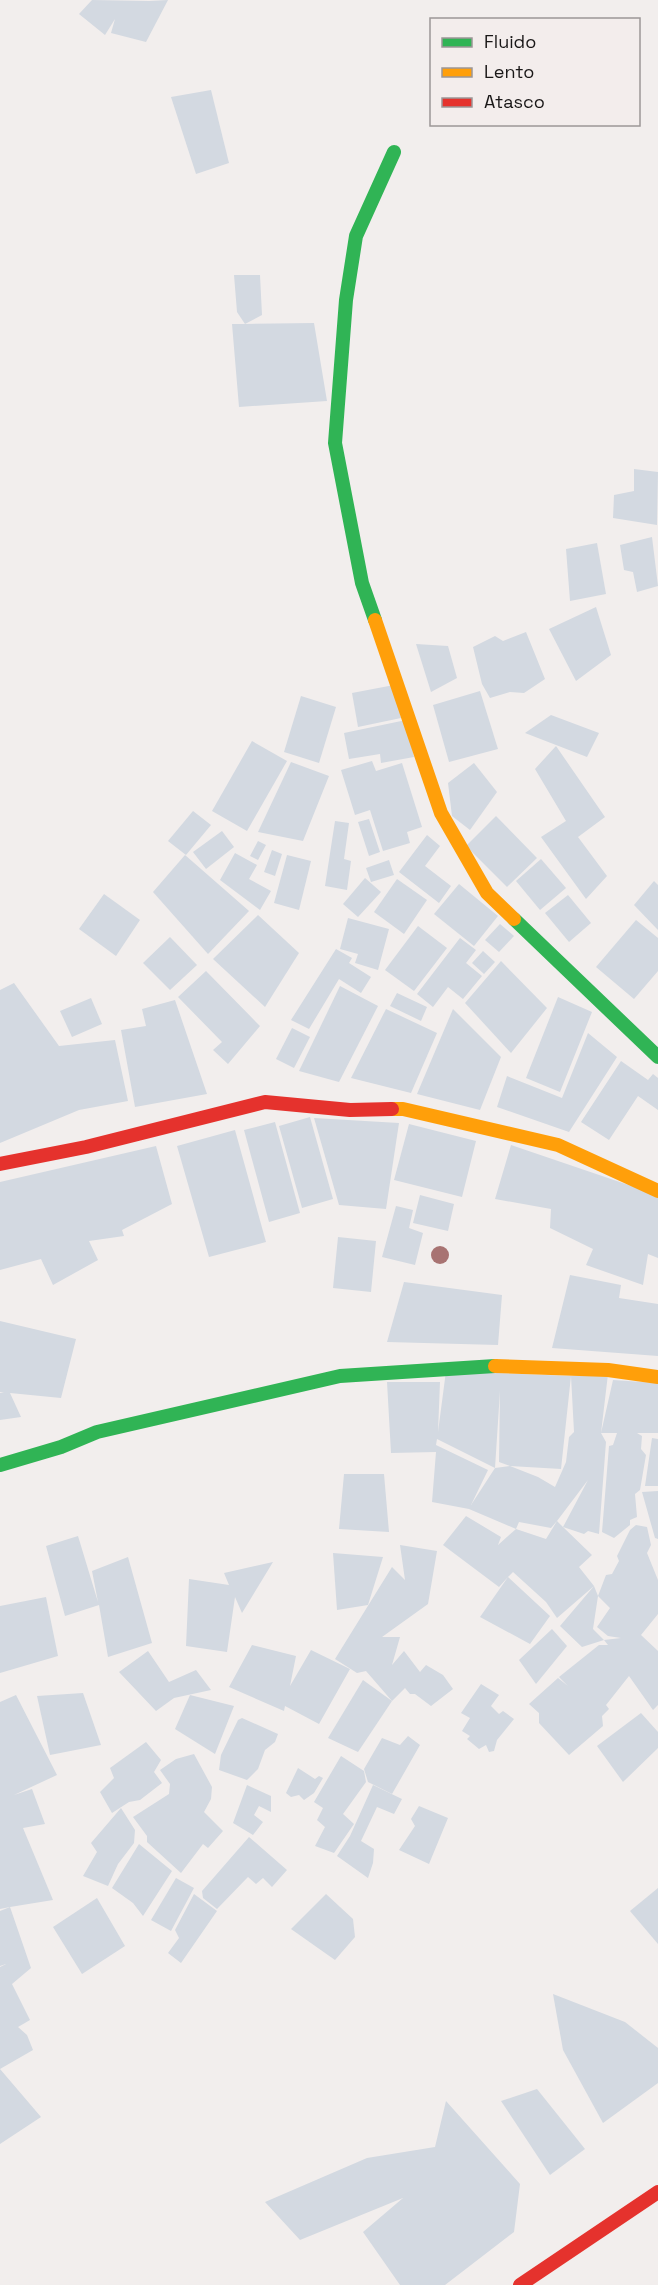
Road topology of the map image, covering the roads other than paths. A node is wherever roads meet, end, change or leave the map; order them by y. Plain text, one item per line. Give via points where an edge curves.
1 (394, 152) dead end
2 (658, 1056) edge
3 (0, 1164) edge
4 (658, 1191) edge
5 (658, 1377) edge
6 (0, 1466) edge
7 (658, 2192) edge
8 (520, 2285) edge

1 - 2 street via 356,236 346,300 335,443 362,583 441,813 487,893
3 - 4 street via 86,1147 265,1102 350,1110 403,1109 558,1145
5 - 6 street via 608,1370 505,1365 340,1376 97,1432
7 - 8 street

